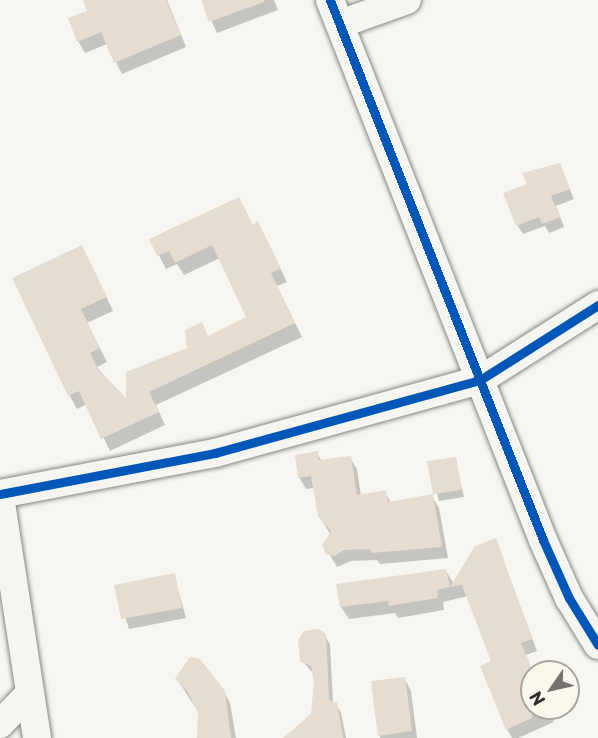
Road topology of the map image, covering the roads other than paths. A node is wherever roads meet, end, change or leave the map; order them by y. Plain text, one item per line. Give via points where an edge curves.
1 (407, 0) edge
2 (335, 12) edge
3 (598, 305) edge
4 (480, 380) junction
5 (0, 495) edge
6 (598, 645) edge
7 (30, 693) junction
8 (0, 724) edge
9 (37, 738) edge

1 - 2 street
2 - 4 street
3 - 4 street
4 - 5 street via 215,453
4 - 6 street via 569,598
5 - 7 street
7 - 8 street
7 - 9 street

